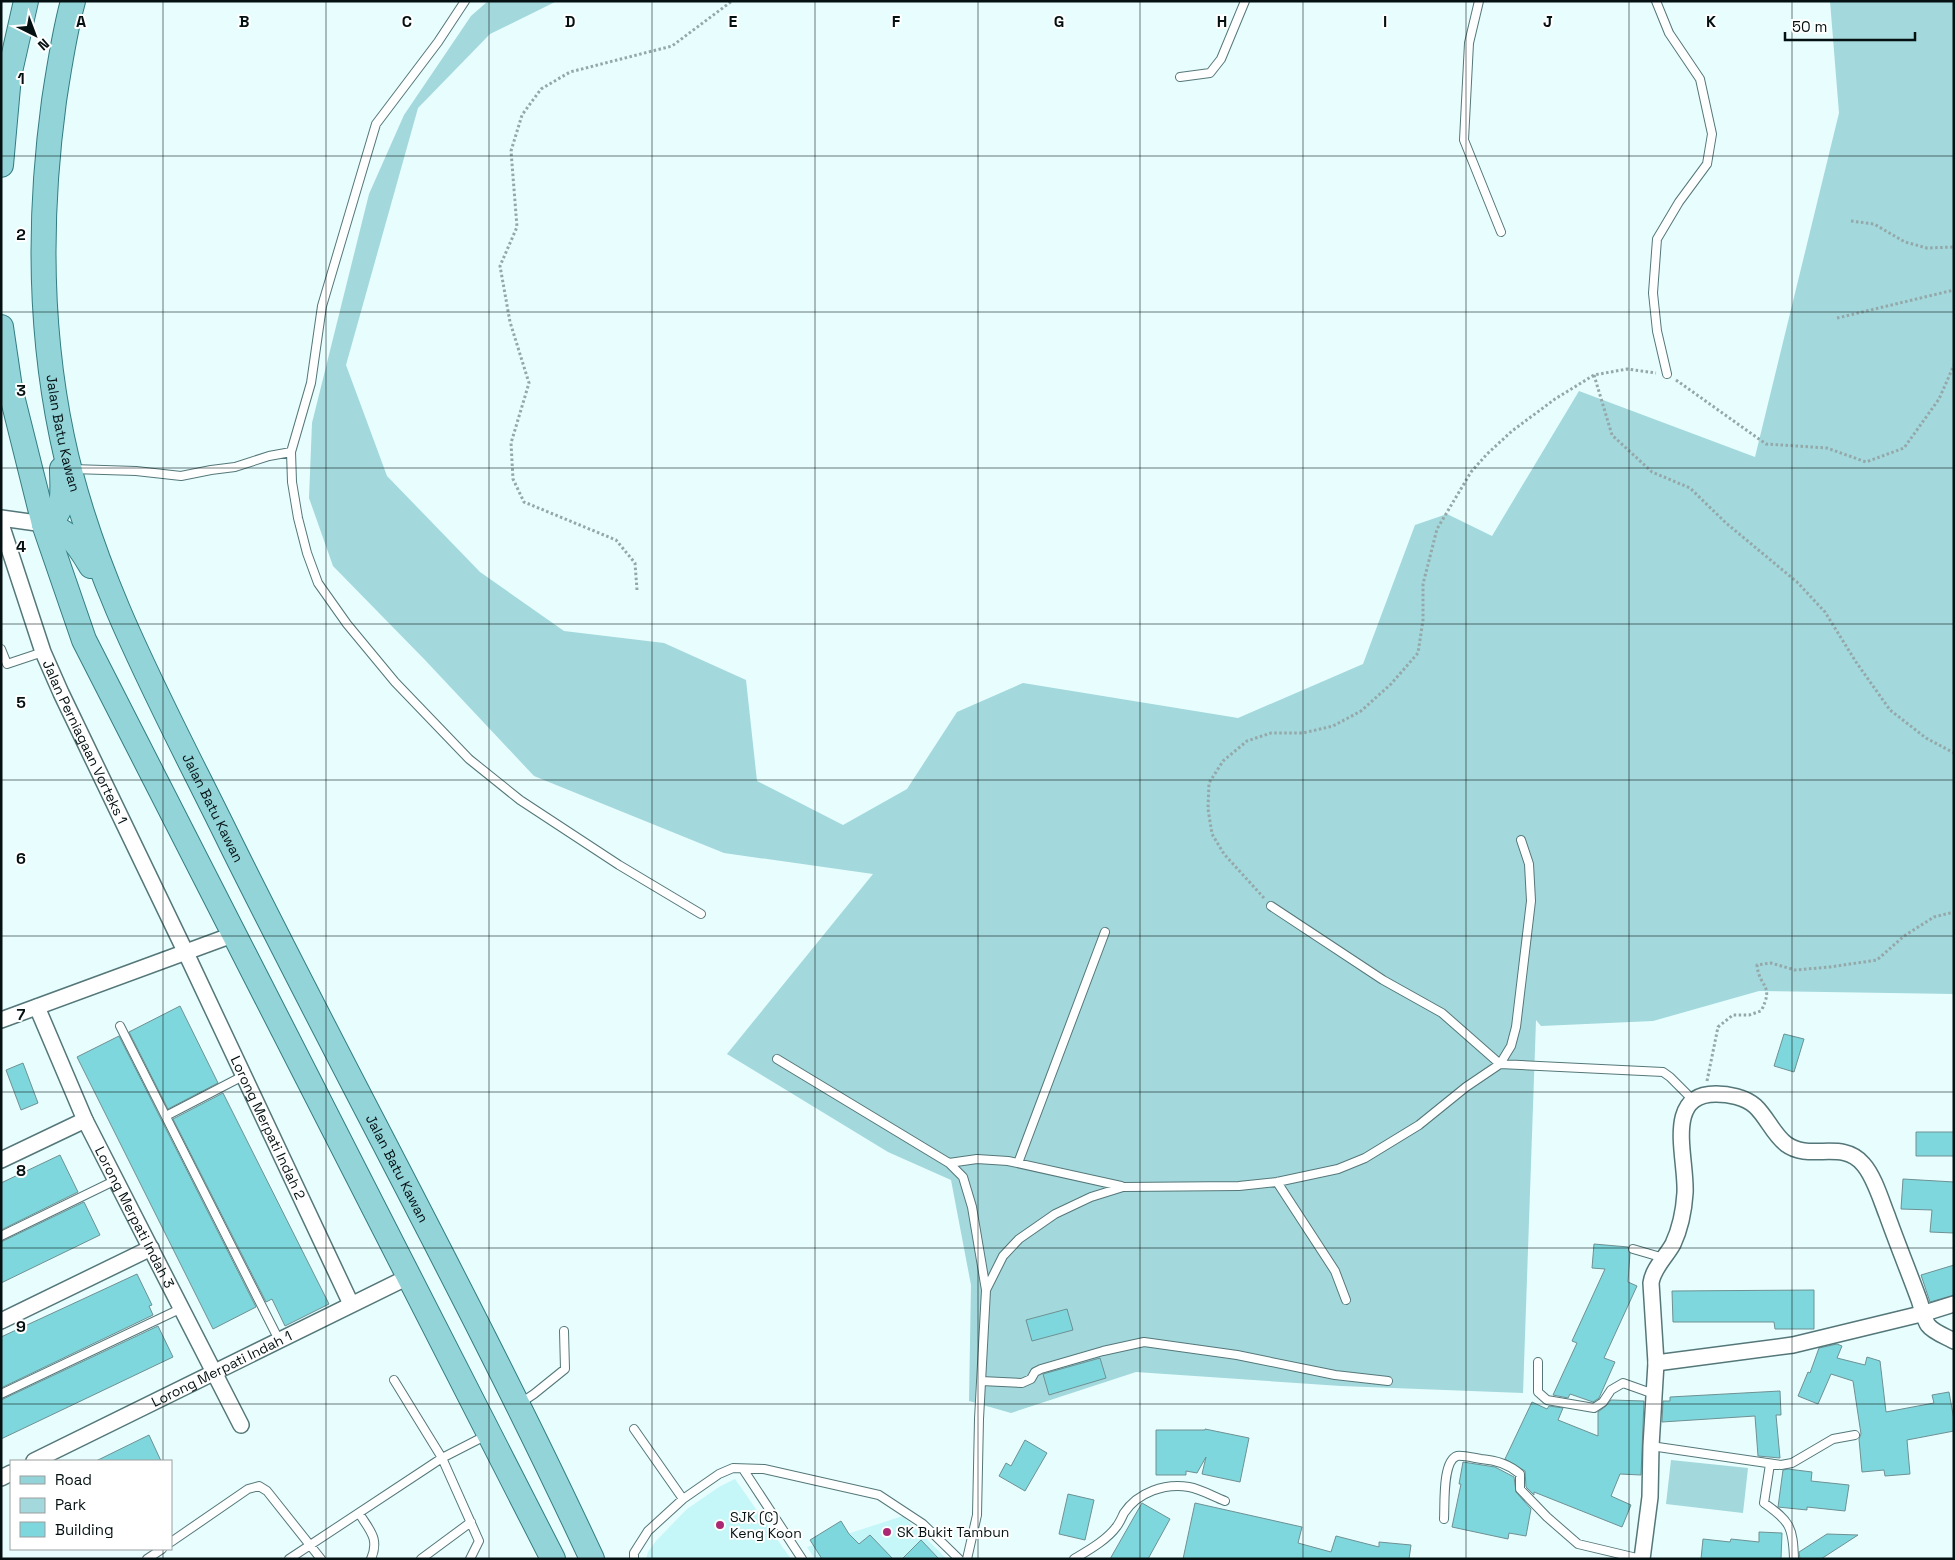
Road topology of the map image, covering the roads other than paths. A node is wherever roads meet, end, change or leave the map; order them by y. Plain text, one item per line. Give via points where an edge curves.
1 (26, 1) edge
2 (73, 1) edge
3 (465, 1) edge
4 (1245, 1) edge
5 (1479, 1) edge
6 (1656, 1) edge
7 (1180, 77) dead end
8 (1, 165) edge
9 (1501, 232) dead end
10 (1, 327) edge
11 (1667, 374) road end
12 (62, 438) junction
13 (291, 452) junction
14 (70, 469) junction
15 (1, 518) edge
16 (1, 524) edge
17 (44, 524) junction
18 (120, 618) junction
19 (1, 649) edge
20 (43, 652) junction
21 (1521, 840) dead end
22 (1271, 906) road end
23 (702, 914) dead end
24 (1105, 932) dead end
25 (235, 934) junction
26 (186, 953) junction
27 (37, 1007) junction
28 (1, 1020) edge
29 (120, 1026) dead end
30 (777, 1059) dead end
31 (1500, 1064) junction
32 (243, 1076) junction
33 (1698, 1097) junction
34 (166, 1116) junction
35 (85, 1120) junction
36 (1, 1160) edge
37 (949, 1163) junction
38 (1018, 1163) junction
39 (116, 1180) junction
40 (1277, 1182) junction
41 (1123, 1187) junction
42 (1, 1236) edge
43 (151, 1248) junction
44 (1633, 1249) dead end
45 (1664, 1258) junction
46 (408, 1277) junction
47 (986, 1290) junction
48 (1346, 1300) dead end
49 (351, 1304) junction
50 (1954, 1304) edge
51 (182, 1308) junction
52 (1924, 1313) junction
53 (1, 1321) edge
54 (564, 1331) dead end
55 (279, 1340) junction
56 (1954, 1341) edge
57 (1538, 1362) dead end
58 (1656, 1363) junction
59 (214, 1372) junction
60 (394, 1380) dead end
61 (981, 1381) junction
62 (1388, 1381) dead end
63 (1, 1394) edge
64 (1654, 1394) junction
65 (517, 1404) junction
66 (241, 1425) dead end
67 (634, 1429) dead end
68 (488, 1435) junction
69 (1855, 1435) dead end
70 (1651, 1446) junction
71 (442, 1458) junction
72 (36, 1460) edge
73 (1770, 1464) junction
74 (743, 1469) junction
75 (683, 1499) junction
76 (1225, 1501) dead end
77 (359, 1512) junction
78 (1444, 1519) dead end
79 (471, 1522) junction
80 (172, 1541) edge
81 (310, 1544) junction
82 (160, 1550) edge
83 (550, 1558) edge
84 (147, 1559) edge
85 (289, 1559) edge
86 (321, 1559) edge
87 (371, 1559) edge
88 (420, 1559) edge
89 (470, 1559) edge
90 (592, 1559) edge
91 (634, 1559) edge
92 (802, 1559) edge
93 (959, 1559) edge
94 (967, 1559) edge
95 (1074, 1559) edge
96 (1642, 1559) edge
97 (1794, 1559) edge

1 - 8 main road via 9,76
2 - 12 main road, Jalan Batu Kawan via 58,73 47,152 43,242 46,317
3 - 13 lane via 376,124 322,306 311,383
4 - 7 lane via 1221,59 1210,73
5 - 9 lane via 1469,43 1464,140
6 - 11 lane via 1669,32 1700,79 1712,134 1707,164 1657,239 1653,292 1657,331
10 - 17 main road via 10,388
12 - 14 main road, Jalan Batu Kawan
12 - 17 main road via 62,498 59,512
13 - 14 lane via 235,468 181,476
13 - 23 lane via 298,518 318,583 395,682 469,759 520,800 619,866
14 - 18 main road, Jalan Batu Kawan via 82,513
15 - 17 street
16 - 20 street, Jalan Perniagaan Vorteks 1
17 - 18 main road via 69,535 79,545
17 - 25 main road via 84,640
18 - 65 main road, Jalan Batu Kawan via 268,919
19 - 20 lane via 7,664
20 - 26 street, Jalan Perniagaan Vorteks 1
21 - 31 lane via 1529,864 1531,901 1516,1027 1511,1046
22 - 31 lane via 1383,980 1442,1013
24 - 38 lane
25 - 26 street
25 - 46 main road
26 - 27 street
26 - 32 street, Lorong Merpati Indah 2
27 - 28 street
27 - 35 street, Lorong Merpati Indah 3
29 - 34 lane
30 - 37 lane
31 - 33 lane via 1663,1072
31 - 40 lane via 1419,1125 1365,1158 1338,1169
32 - 34 lane
32 - 49 street, Lorong Merpati Indah 2
33 - 45 street via 1687,1106 1682,1118 1685,1192 1680,1224
33 - 52 street via 1726,1094 1747,1101 1755,1106 1786,1144 1797,1150 1836,1150 1850,1153 1864,1164 1879,1194
34 - 55 lane
35 - 36 street
35 - 39 street, Lorong Merpati Indah 3
37 - 38 lane via 977,1159
37 - 47 lane via 963,1177 972,1207
38 - 41 lane
39 - 42 lane
39 - 43 street, Lorong Merpati Indah 3
40 - 41 lane via 1238,1186
40 - 48 lane via 1335,1271
41 - 47 lane via 1091,1197 1032,1228 1003,1256
43 - 51 street, Lorong Merpati Indah 3
43 - 53 street
44 - 45 lane
45 - 58 street via 1651,1283
46 - 49 street, Lorong Merpati Indah 1
46 - 68 main road
47 - 61 lane
49 - 55 street, Lorong Merpati Indah 1
50 - 52 street
51 - 59 street, Lorong Merpati Indah 3
51 - 63 lane
52 - 56 street via 1928,1326
52 - 58 street via 1793,1345
54 - 65 lane via 565,1369
55 - 59 street, Lorong Merpati Indah 1
57 - 64 lane via 1538,1392 1547,1400 1594,1408 1611,1390 1623,1383
58 - 64 street
59 - 66 street, Lorong Merpati Indah 3
59 - 72 street, Lorong Merpati Indah 1
60 - 71 lane
61 - 62 lane via 1022,1383 1031,1380 1041,1369 1144,1342
61 - 94 lane via 977,1515
64 - 70 street
65 - 90 main road, Jalan Batu Kawan
67 - 75 lane
68 - 71 lane
68 - 83 main road
69 - 73 lane via 1833,1439 1792,1463
70 - 73 lane
70 - 96 street via 1650,1496
71 - 77 lane
71 - 79 lane
73 - 97 lane via 1764,1503 1788,1522 1794,1540
74 - 75 lane via 733,1468 719,1474
74 - 92 lane
74 - 93 lane via 764,1469 879,1495 923,1524
75 - 91 lane via 648,1531 634,1553
76 - 95 lane via 1191,1487 1173,1486 1152,1491 1136,1500 1102,1541
77 - 81 lane
77 - 87 lane via 375,1540 376,1548
78 - 96 lane via 1447,1468 1452,1460 1458,1456 1490,1460 1514,1468 1520,1474 1520,1489 1578,1544
79 - 88 lane
79 - 89 lane via 479,1541
80 - 81 lane via 248,1489 259,1486 267,1491
81 - 85 lane
81 - 86 lane
82 - 84 lane

